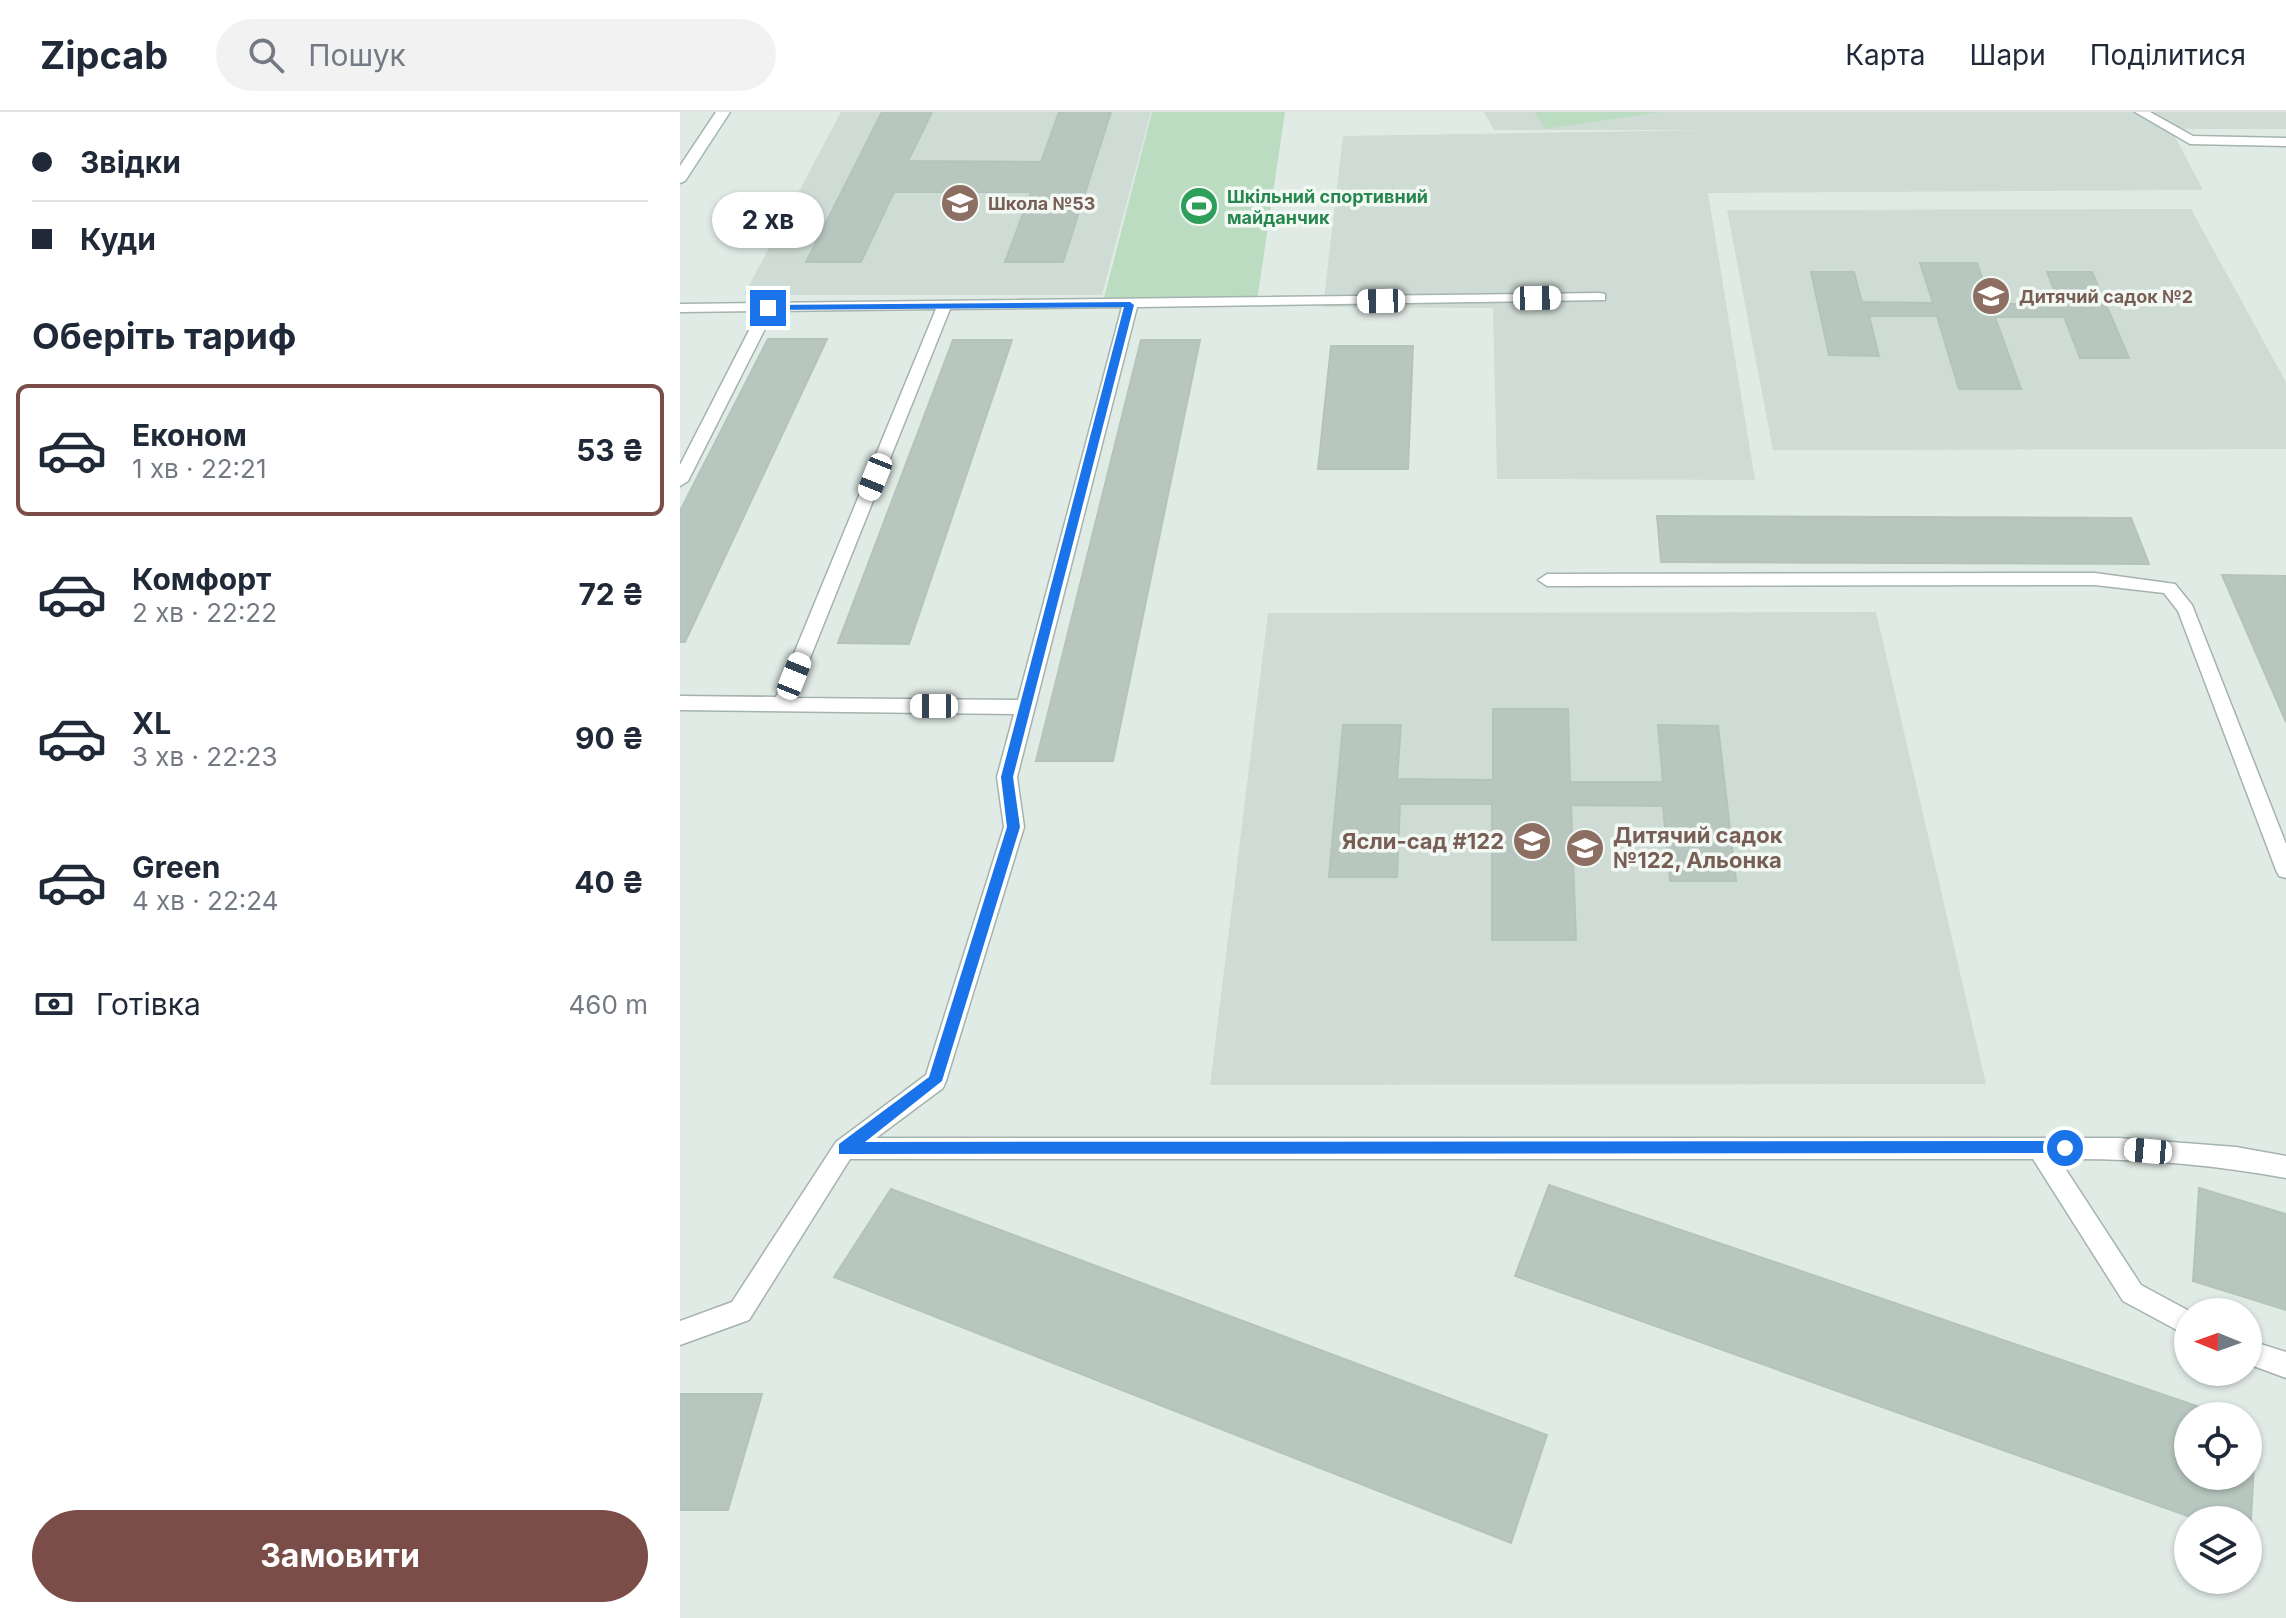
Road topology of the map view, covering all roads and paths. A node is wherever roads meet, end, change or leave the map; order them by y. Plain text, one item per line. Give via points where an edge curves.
1 (723, 112) edge
2 (2141, 112) edge
3 (2286, 142) edge
4 (680, 178) edge
5 (1600, 297) dead end
6 (1130, 305) junction
7 (944, 306) junction
8 (680, 308) edge
9 (768, 308) junction
10 (680, 481) edge
11 (1547, 580) dead end
12 (680, 703) edge
13 (782, 704) junction
14 (1025, 707) junction
15 (2286, 870) edge
16 (2039, 1148) junction
17 (844, 1149) junction
18 (2286, 1167) edge
19 (2174, 1316) edge
20 (680, 1333) edge
21 (2262, 1357) edge
22 (2286, 1365) edge

1 - 4 main road
2 - 3 lane via 2190,140
5 - 6 lane
6 - 7 lane
6 - 14 lane
7 - 9 lane
7 - 13 lane
8 - 9 lane
9 - 10 lane
11 - 15 lane via 2095,579 2169,588 2186,609
12 - 13 lane
13 - 14 lane
14 - 17 lane via 1007,777 1014,827 935,1081
16 - 17 lane
16 - 18 lane via 2119,1148
16 - 19 lane via 2132,1293
17 - 20 lane via 740,1311
21 - 22 lane

